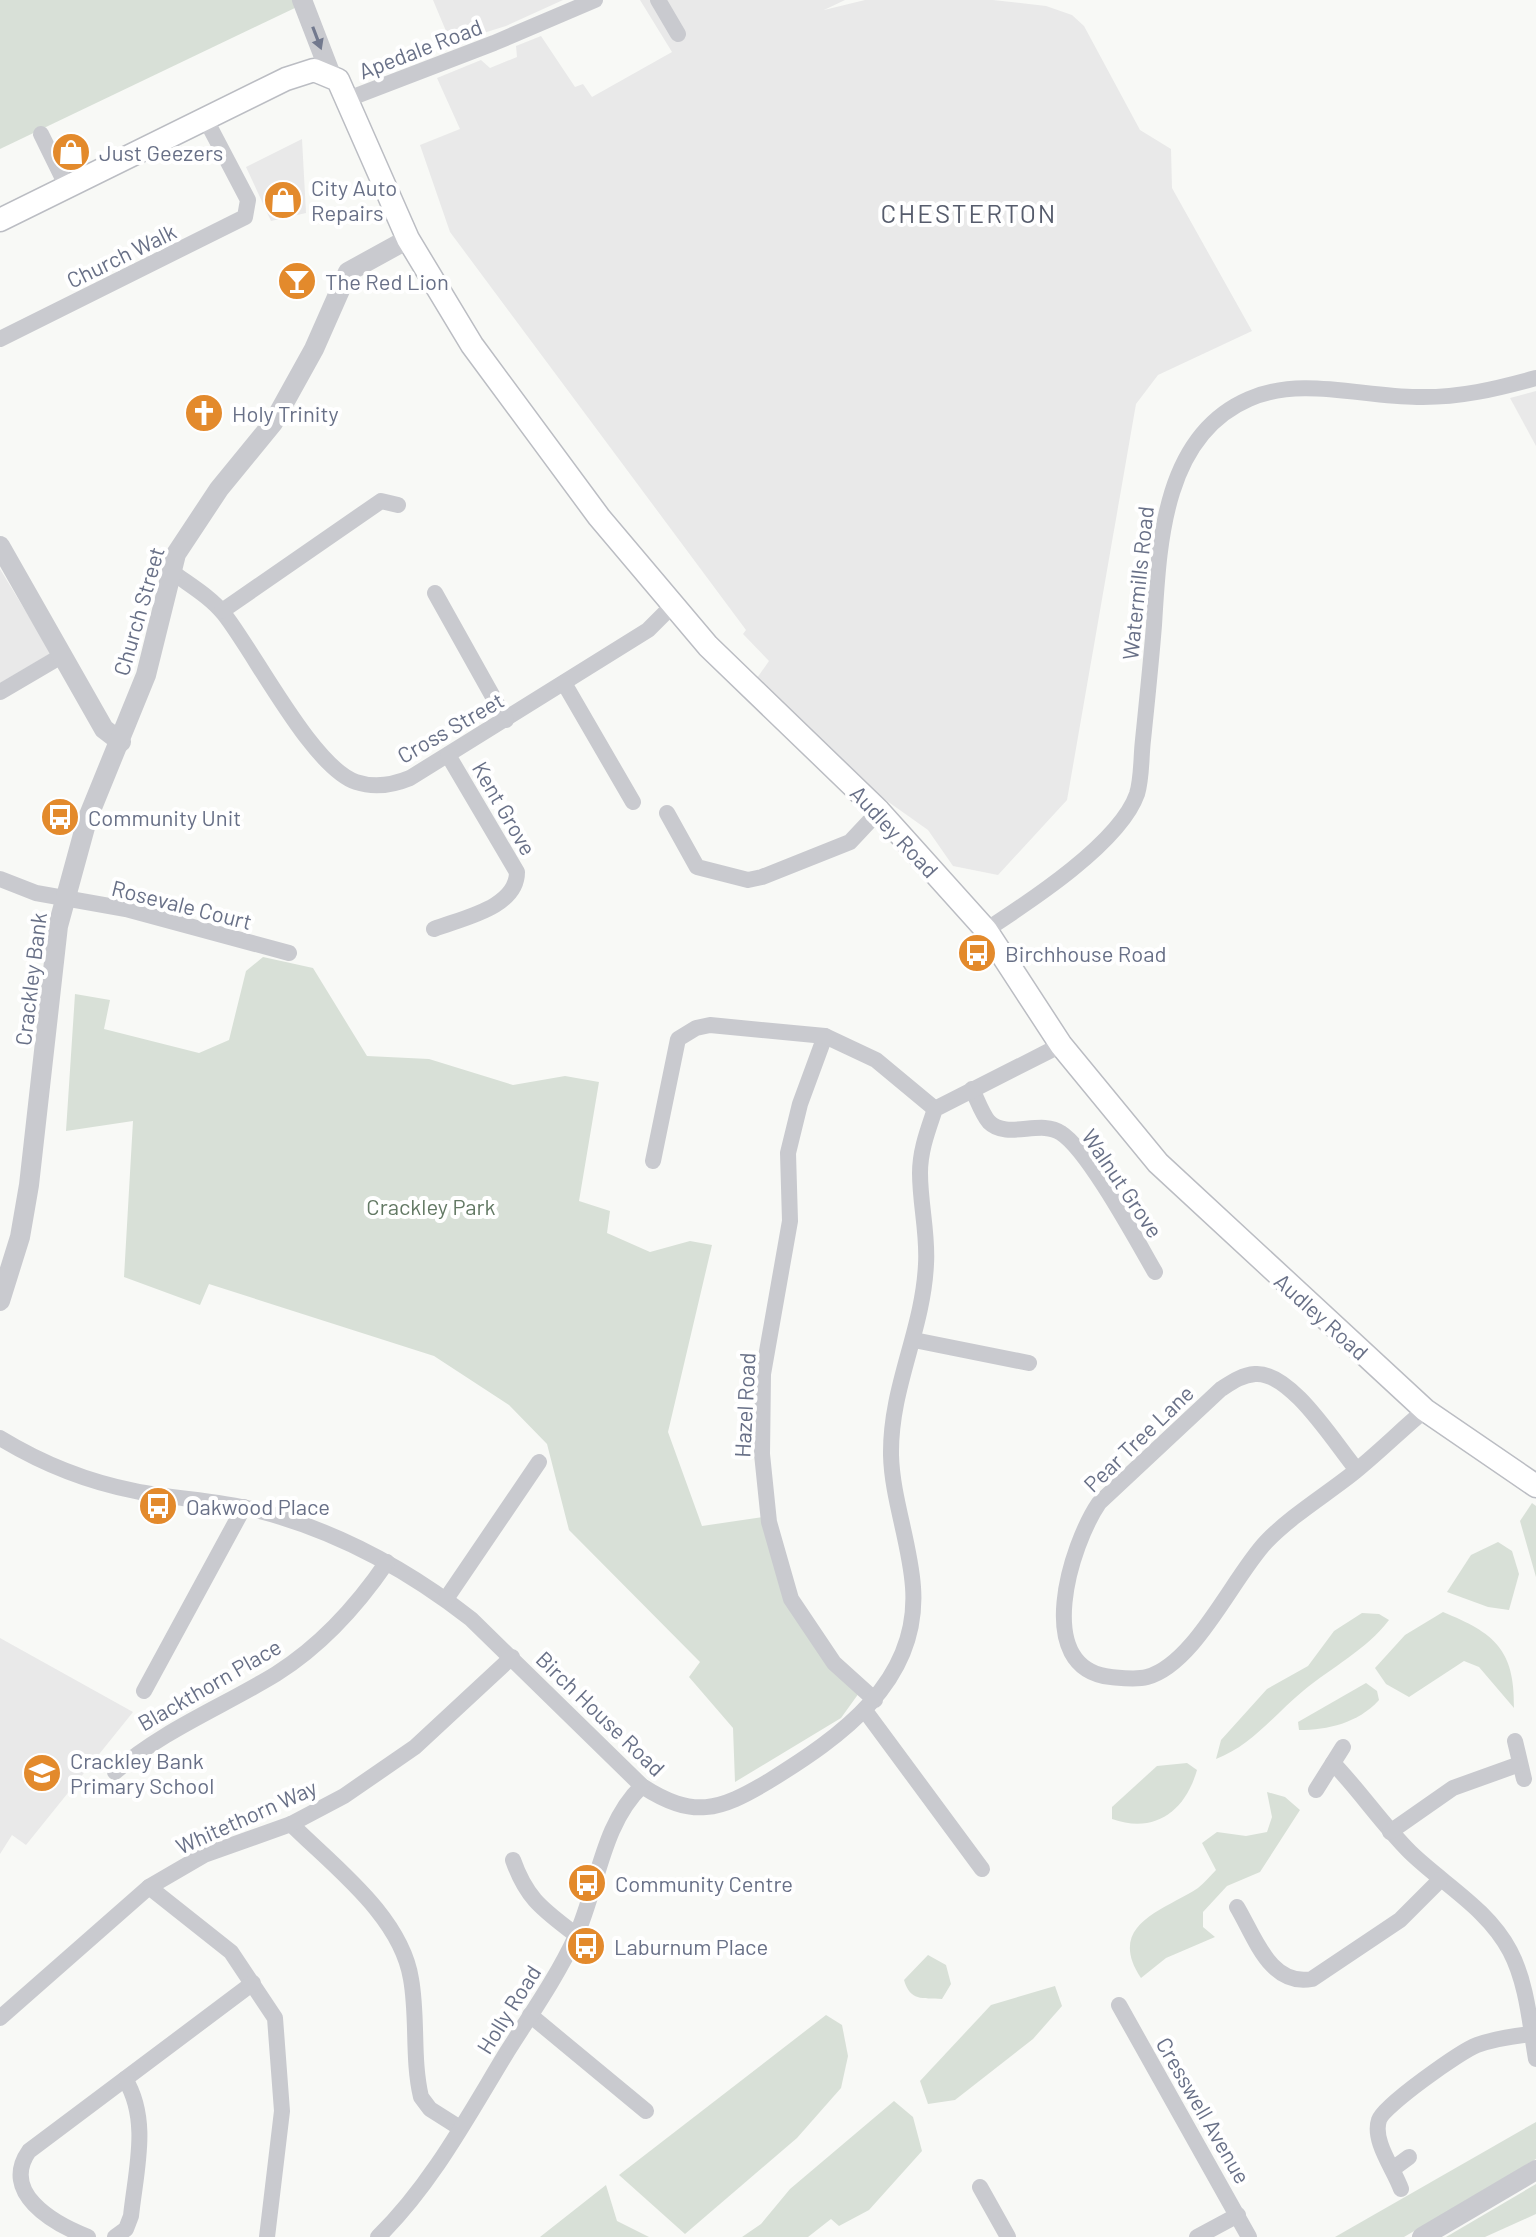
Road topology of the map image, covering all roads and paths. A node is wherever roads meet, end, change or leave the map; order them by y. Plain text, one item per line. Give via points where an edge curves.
1 (302, 0) edge
2 (595, 0) edge
3 (658, 0) edge
4 (678, 34) dead end
5 (331, 75) junction
6 (348, 99) junction
7 (205, 118) junction
8 (41, 134) dead end
9 (67, 187) junction
10 (0, 220) edge
11 (408, 239) junction
12 (0, 339) edge
13 (1536, 378) edge
14 (398, 505) dead end
15 (0, 546) edge
16 (171, 571) junction
17 (435, 593) dead end
18 (673, 605) junction
19 (222, 611) junction
20 (63, 655) junction
21 (564, 683) junction
22 (0, 692) edge
23 (506, 720) junction
24 (121, 742) junction
25 (448, 755) junction
26 (633, 802) dead end
27 (879, 811) junction
28 (667, 813) dead end
29 (0, 879) edge
30 (64, 899) junction
31 (434, 929) dead end
32 (986, 930) junction
33 (289, 953) dead end
34 (825, 1036) junction
35 (1061, 1045) junction
36 (972, 1089) junction
37 (935, 1109) junction
38 (653, 1161) dead end
39 (1155, 1272) dead end
40 (0, 1301) edge
41 (914, 1340) junction
42 (1029, 1363) dead end
43 (1425, 1410) junction
44 (0, 1438) edge
45 (539, 1462) dead end
46 (1357, 1470) junction
47 (1536, 1486) edge
48 (244, 1507) junction
49 (387, 1562) junction
50 (446, 1599) junction
51 (512, 1657) junction
52 (144, 1691) dead end
53 (870, 1706) junction
54 (1515, 1741) dead end
55 (1343, 1747) dead end
56 (1333, 1763) junction
57 (115, 1772) dead end
58 (642, 1786) junction
59 (1316, 1790) dead end
60 (291, 1824) junction
61 (1390, 1832) junction
62 (513, 1860) dead end
63 (982, 1869) dead end
64 (1440, 1880) junction
65 (149, 1887) junction
66 (1237, 1907) dead end
67 (576, 1935) junction
68 (253, 1983) junction
69 (1119, 2005) dead end
70 (530, 2015) junction
71 (0, 2018) edge
72 (1532, 2034) junction
73 (1536, 2059) edge
74 (125, 2079) junction
75 (646, 2111) dead end
76 (460, 2128) junction
77 (1409, 2157) dead end
78 (1394, 2168) junction
79 (1536, 2170) edge
80 (980, 2187) dead end
81 (1401, 2189) dead end
82 (1238, 2215) junction
83 (88, 2237) edge
84 (115, 2237) edge
85 (267, 2237) edge
86 (378, 2237) edge
87 (1008, 2237) edge
88 (1197, 2237) edge
89 (1249, 2237) edge
90 (1423, 2237) edge

1 -> 5 street
2 - 6 street, Apedale Road
3 - 4 street
5 - 6 main road, Audley Road
5 - 7 main road via 303,73
6 - 11 main road, Audley Road
7 - 9 main road
7 - 12 street, Church Walk via 248,200 245,217
8 - 9 street
9 - 10 main road
11 - 16 street, Church Street via 348,272 273,423 186,536
11 - 18 main road, Audley Road via 507,394
13 - 32 street, Watermills Road via 1457,396 1292,388 1225,410 1188,454 1167,502 1137,795 1102,844
14 - 19 street via 381,501
15 - 20 street
16 - 19 street, Cross Street
16 - 24 street, Church Street via 146,675
17 - 23 street
18 - 21 street, Cross Street via 648,630
18 - 27 main road, Audley Road via 738,677
19 - 25 street, Cross Street via 323,759 347,778 367,785 396,783
20 - 22 street
20 - 24 street via 104,729
21 - 23 street, Cross Street
21 - 26 street
23 - 25 street, Cross Street
24 - 30 street, Church Street via 87,820
25 - 31 street, Kent Grove via 517,872 517,881 507,899
27 - 28 street via 850,842 748,880 697,867
27 - 32 main road, Audley Road
29 - 30 street, Rosevale Court
30 - 33 street, Rosevale Court via 184,923
30 - 40 street, Crackley Bank via 29,1185
32 - 35 main road, Audley Road
34 - 37 street via 876,1060
34 - 38 street via 710,1025 678,1039
34 - 53 street, Hazel Road via 788,1153 790,1221 763,1374 762,1454 769,1522 791,1599
35 - 36 street
35 - 43 main road, Audley Road via 1158,1163
36 - 37 street
36 - 39 street, Walnut Grove via 998,1127 1049,1127 1069,1140
37 - 41 street, Birch House Road via 920,1173 926,1265
41 - 42 street
41 - 53 street, Birch House Road via 891,1415 891,1460 913,1589 909,1625 898,1660
43 - 46 street, Pear Tree Lane
43 - 47 main road, Audley Road
44 - 48 street, Birch House Road via 95,1481
45 - 50 street
46 - 46 street, Pear Tree Lane via 1267,1541 1167,1666 1148,1677 1103,1676 1072,1654 1065,1633 1066,1592 1086,1521 1221,1389 1257,1373 1287,1384
48 - 49 street, Birch House Road via 329,1534
48 - 52 street
49 - 50 street, Birch House Road
49 - 57 street, Blackthorn Place via 362,1599 313,1648 163,1735
50 - 51 street, Birch House Road
51 - 58 street, Birch House Road
51 - 60 street, Whitethorn Way via 415,1747 344,1796
53 - 58 street, Birch House Road via 834,1739 736,1801 683,1807
53 - 63 street, Hazel Road
54 - 61 street via 1520,1772 1453,1788
55 - 56 street
56 - 59 street
56 - 61 street
58 - 67 street, Holly Road via 613,1827
60 - 65 street, Whitethorn Way via 204,1855
60 - 76 street via 368,1900 398,1944 411,1978 421,2097
61 - 64 street
62 - 67 street via 523,1889
64 - 66 street via 1400,1920 1312,1979 1298,1981 1276,1971
64 - 72 street via 1472,1903 1511,1953
65 - 68 street via 231,1952
65 - 71 street, Whitethorn Way
67 - 70 street, Holly Road
68 - 74 street
68 - 85 street via 275,2018 282,2111
69 - 82 street, Cresswell Avenue
70 - 75 street
70 - 76 street, Holly Road
72 - 73 street
72 - 78 street via 1476,2045 1385,2106 1378,2140
74 - 83 street via 18,2164 17,2185 27,2201
74 - 84 street via 141,2119 131,2216
76 - 86 street, Holly Road via 408,2205
77 - 78 street
78 - 81 street
79 - 90 street
80 - 87 street
82 - 88 street
82 - 89 street, Cresswell Avenue

